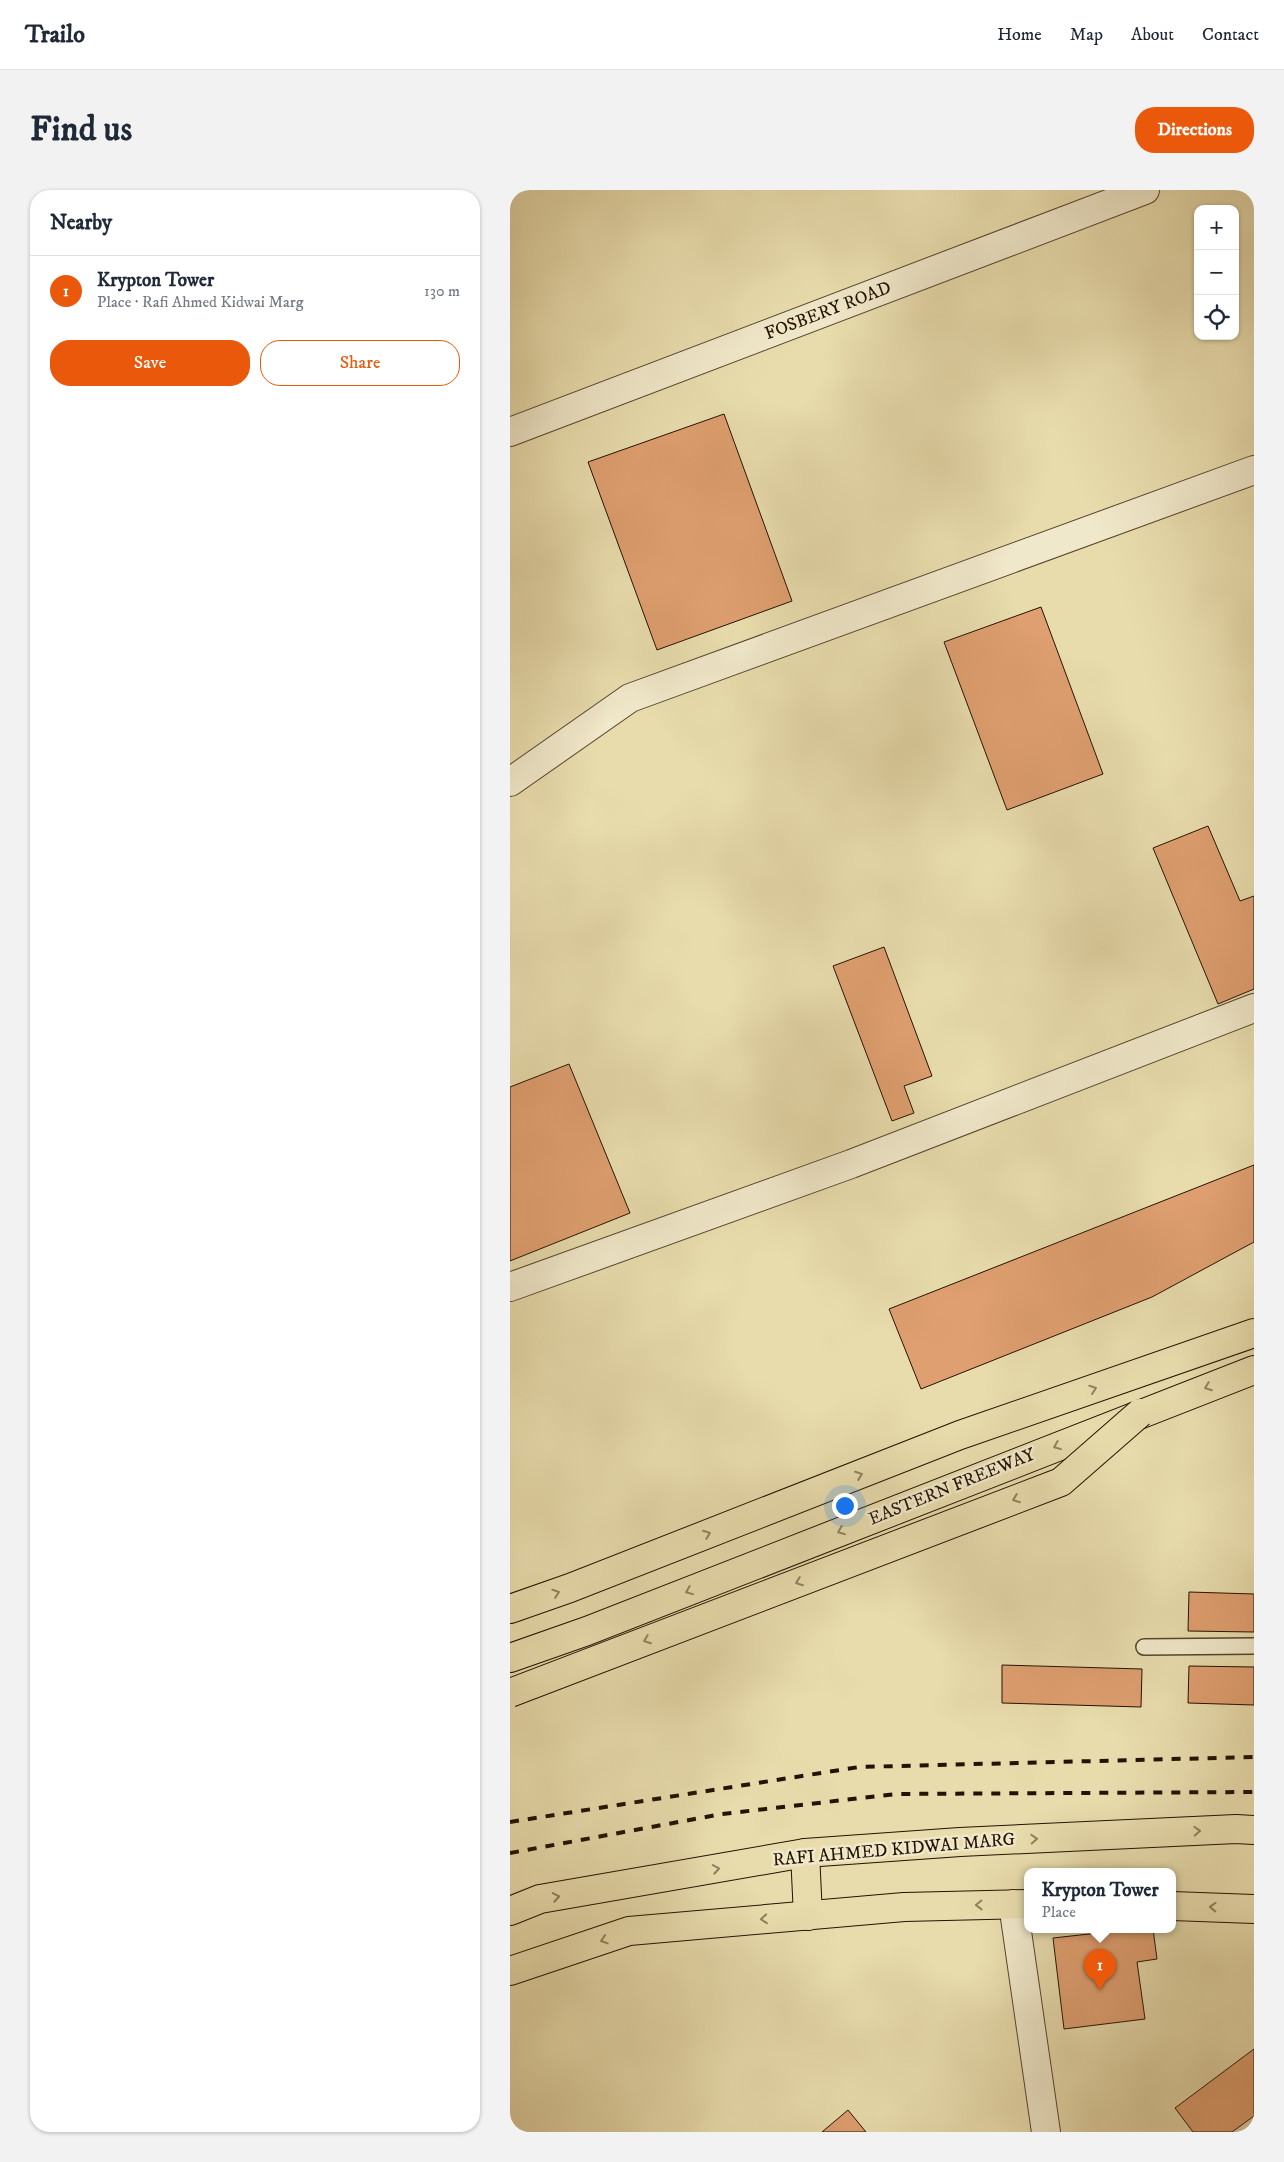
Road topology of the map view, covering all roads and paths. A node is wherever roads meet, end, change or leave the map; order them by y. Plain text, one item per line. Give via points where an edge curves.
1 (1145, 190) edge
2 (510, 432) edge
3 (1254, 470) edge
4 (510, 782) edge
5 (1254, 1008) edge
6 (510, 1287) edge
7 (1254, 1333) edge
8 (1254, 1370) edge
9 (1140, 1413) junction
10 (510, 1609) edge
11 (1254, 1646) edge
12 (1144, 1647) dead end
13 (510, 1658) edge
14 (510, 1692) edge
15 (1254, 1830) edge
16 (805, 1853) junction
17 (1020, 1904) edge
18 (1176, 1906) edge
19 (1254, 1909) edge
20 (510, 1911) edge
21 (808, 1916) junction
22 (510, 1970) edge
23 (1046, 2132) edge

1 - 2 street, FOSBERY ROAD
3 - 4 street via 630,698
5 - 6 street via 851,1164
10 -> 7 main road via 960,1435
8 -> 9 main road, EASTERN FREEWAY
9 -> 13 main road, EASTERN FREEWAY via 587,1631
9 -> 14 main road, bridge via 1061,1482
11 - 12 lane
16 -> 15 main road, RAFI AHMED KIDWAI MARG via 960,1842
20 -> 16 main road, RAFI AHMED KIDWAI MARG via 540,1899
16 - 21 main road
17 -> 21 main road via 904,1907
17 - 23 street
19 -> 18 main road
21 -> 22 main road via 629,1931

